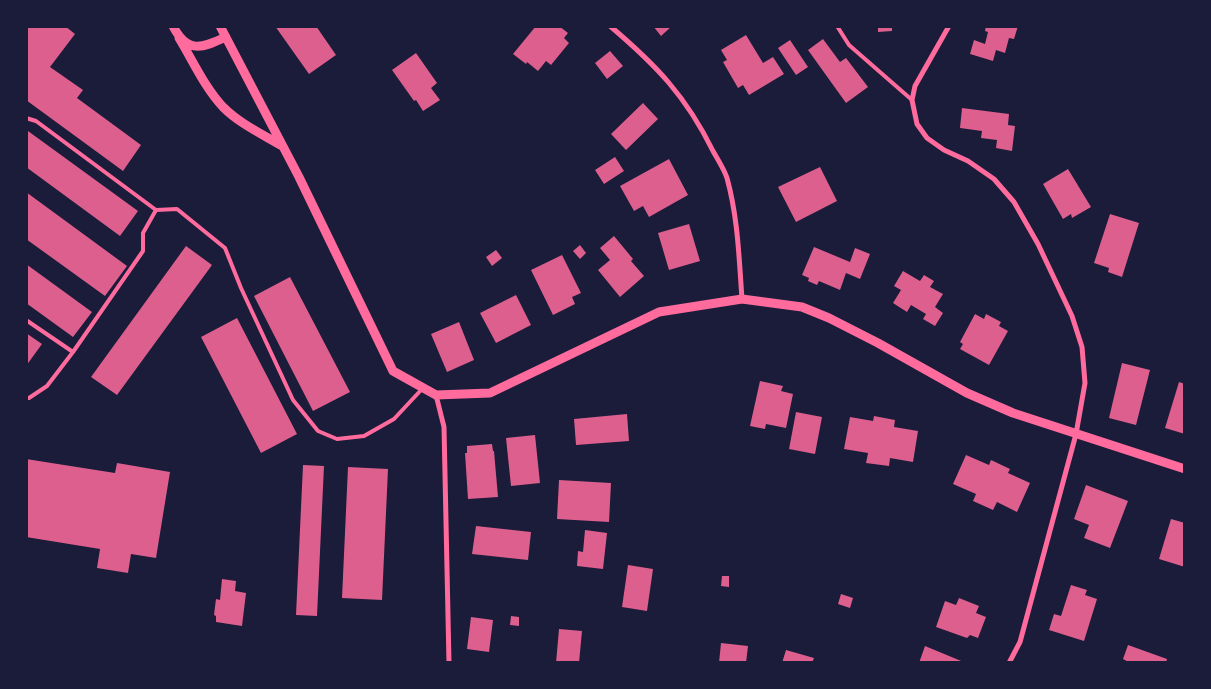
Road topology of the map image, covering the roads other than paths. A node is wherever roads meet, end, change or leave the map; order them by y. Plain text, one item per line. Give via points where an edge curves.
1 (173, 26) edge
2 (220, 26) edge
3 (610, 26) edge
4 (837, 26) edge
5 (949, 26) edge
6 (226, 37) junction
7 (179, 38) junction
8 (912, 100) junction
9 (26, 118) edge
10 (283, 148) junction
11 (156, 210) junction
12 (742, 299) junction
13 (26, 320) edge
14 (73, 352) junction
15 (423, 388) junction
16 (436, 395) junction
17 (26, 398) edge
18 (1076, 434) junction
19 (1185, 469) edge
20 (449, 663) edge
21 (1009, 663) edge

1 - 7 street
2 - 6 street
3 - 12 street via 659,70 686,103 726,176 736,225
4 - 8 lane via 849,45
5 - 8 street via 916,86
6 - 7 street via 201,47
6 - 10 street
7 - 10 street via 224,108
8 - 18 street via 917,124 927,138 994,180 1014,202 1038,244 1072,316 1082,347 1085,383
9 - 11 lane via 36,121
10 - 15 street via 393,371
11 - 14 lane via 143,233 143,251
11 - 15 lane via 177,210 225,248 293,400 318,431 338,439 364,436 394,419
12 - 16 street via 659,312 490,393
12 - 18 street via 802,307 878,342 967,393
13 - 14 lane
14 - 17 lane via 47,386
15 - 16 street
16 - 20 street via 444,427
18 - 19 street
18 - 21 street via 1020,642

